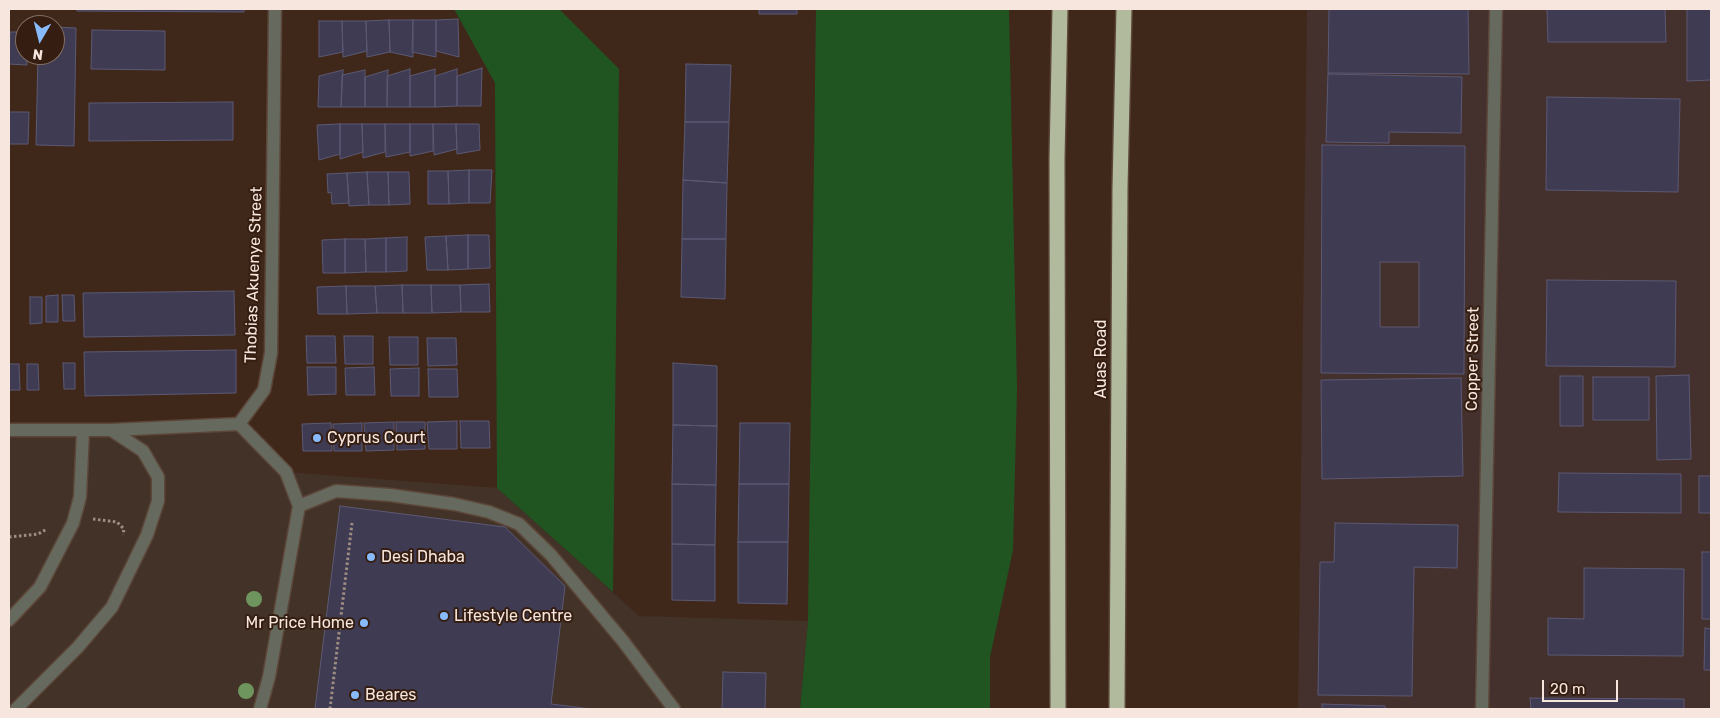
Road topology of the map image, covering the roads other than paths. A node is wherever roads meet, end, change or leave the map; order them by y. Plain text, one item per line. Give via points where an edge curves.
1 (275, 9) edge
2 (1060, 9) edge
3 (1124, 9) edge
4 (1496, 9) edge
5 (239, 424) junction
6 (9, 430) edge
7 (111, 430) junction
8 (83, 431) junction
9 (299, 506) junction
10 (9, 620) edge
11 (16, 709) edge
12 (260, 709) edge
13 (674, 709) edge
14 (1058, 709) edge
15 (1117, 709) edge
16 (1482, 709) edge

1 - 5 street, Thobias Akuenye Street via 271,353 264,390
2 - 14 highway via 1057,159
3 - 15 highway, Auas Road
4 - 16 street, Copper Street
5 - 7 street
5 - 9 street via 286,472
6 - 8 street
7 - 8 street
7 - 11 street via 143,451 158,477 158,501 147,535 112,606 78,647
8 - 10 street via 76,516 40,587
9 - 12 street via 269,677
9 - 13 street via 336,491 454,504 489,512 519,524 551,555 623,640

